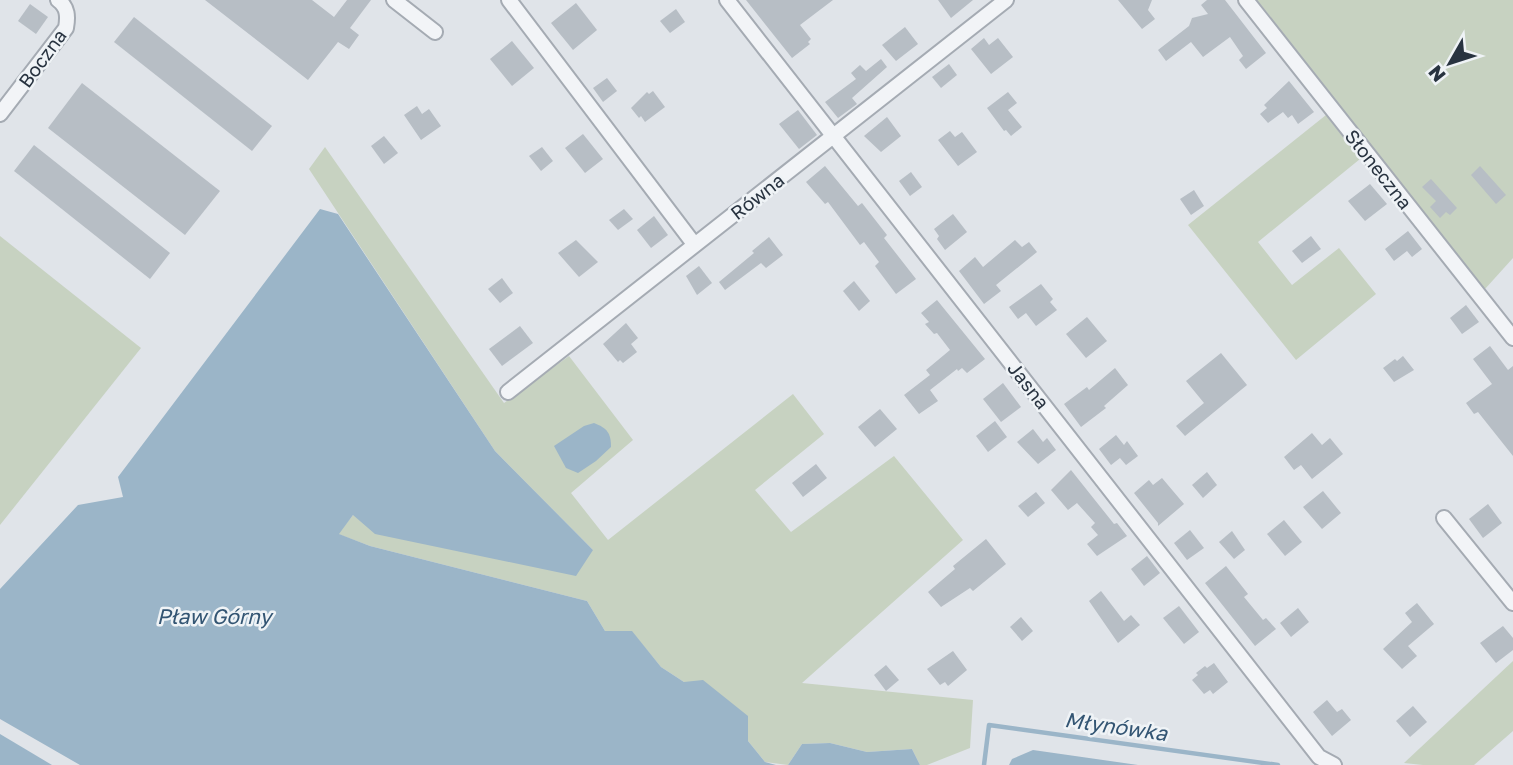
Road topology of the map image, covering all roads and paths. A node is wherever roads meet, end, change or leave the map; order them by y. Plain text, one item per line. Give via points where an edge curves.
1 (58, 0) edge
2 (394, 0) edge
3 (509, 0) edge
4 (727, 0) edge
5 (1006, 0) edge
6 (1246, 0) edge
7 (435, 32) dead end
8 (0, 114) edge
9 (834, 136) junction
10 (694, 244) junction
11 (1513, 338) edge
12 (508, 392) dead end
13 (1444, 518) dead end
14 (1513, 603) edge
15 (1335, 765) edge

1 - 8 street, Boczna via 68,16 66,28
2 - 7 street
3 - 10 street
4 - 9 street, Jasna
5 - 9 street, Równa
6 - 11 street, Słoneczna
9 - 10 street, Równa
9 - 15 street, Jasna via 1319,757
10 - 12 street, Równa
13 - 14 street

